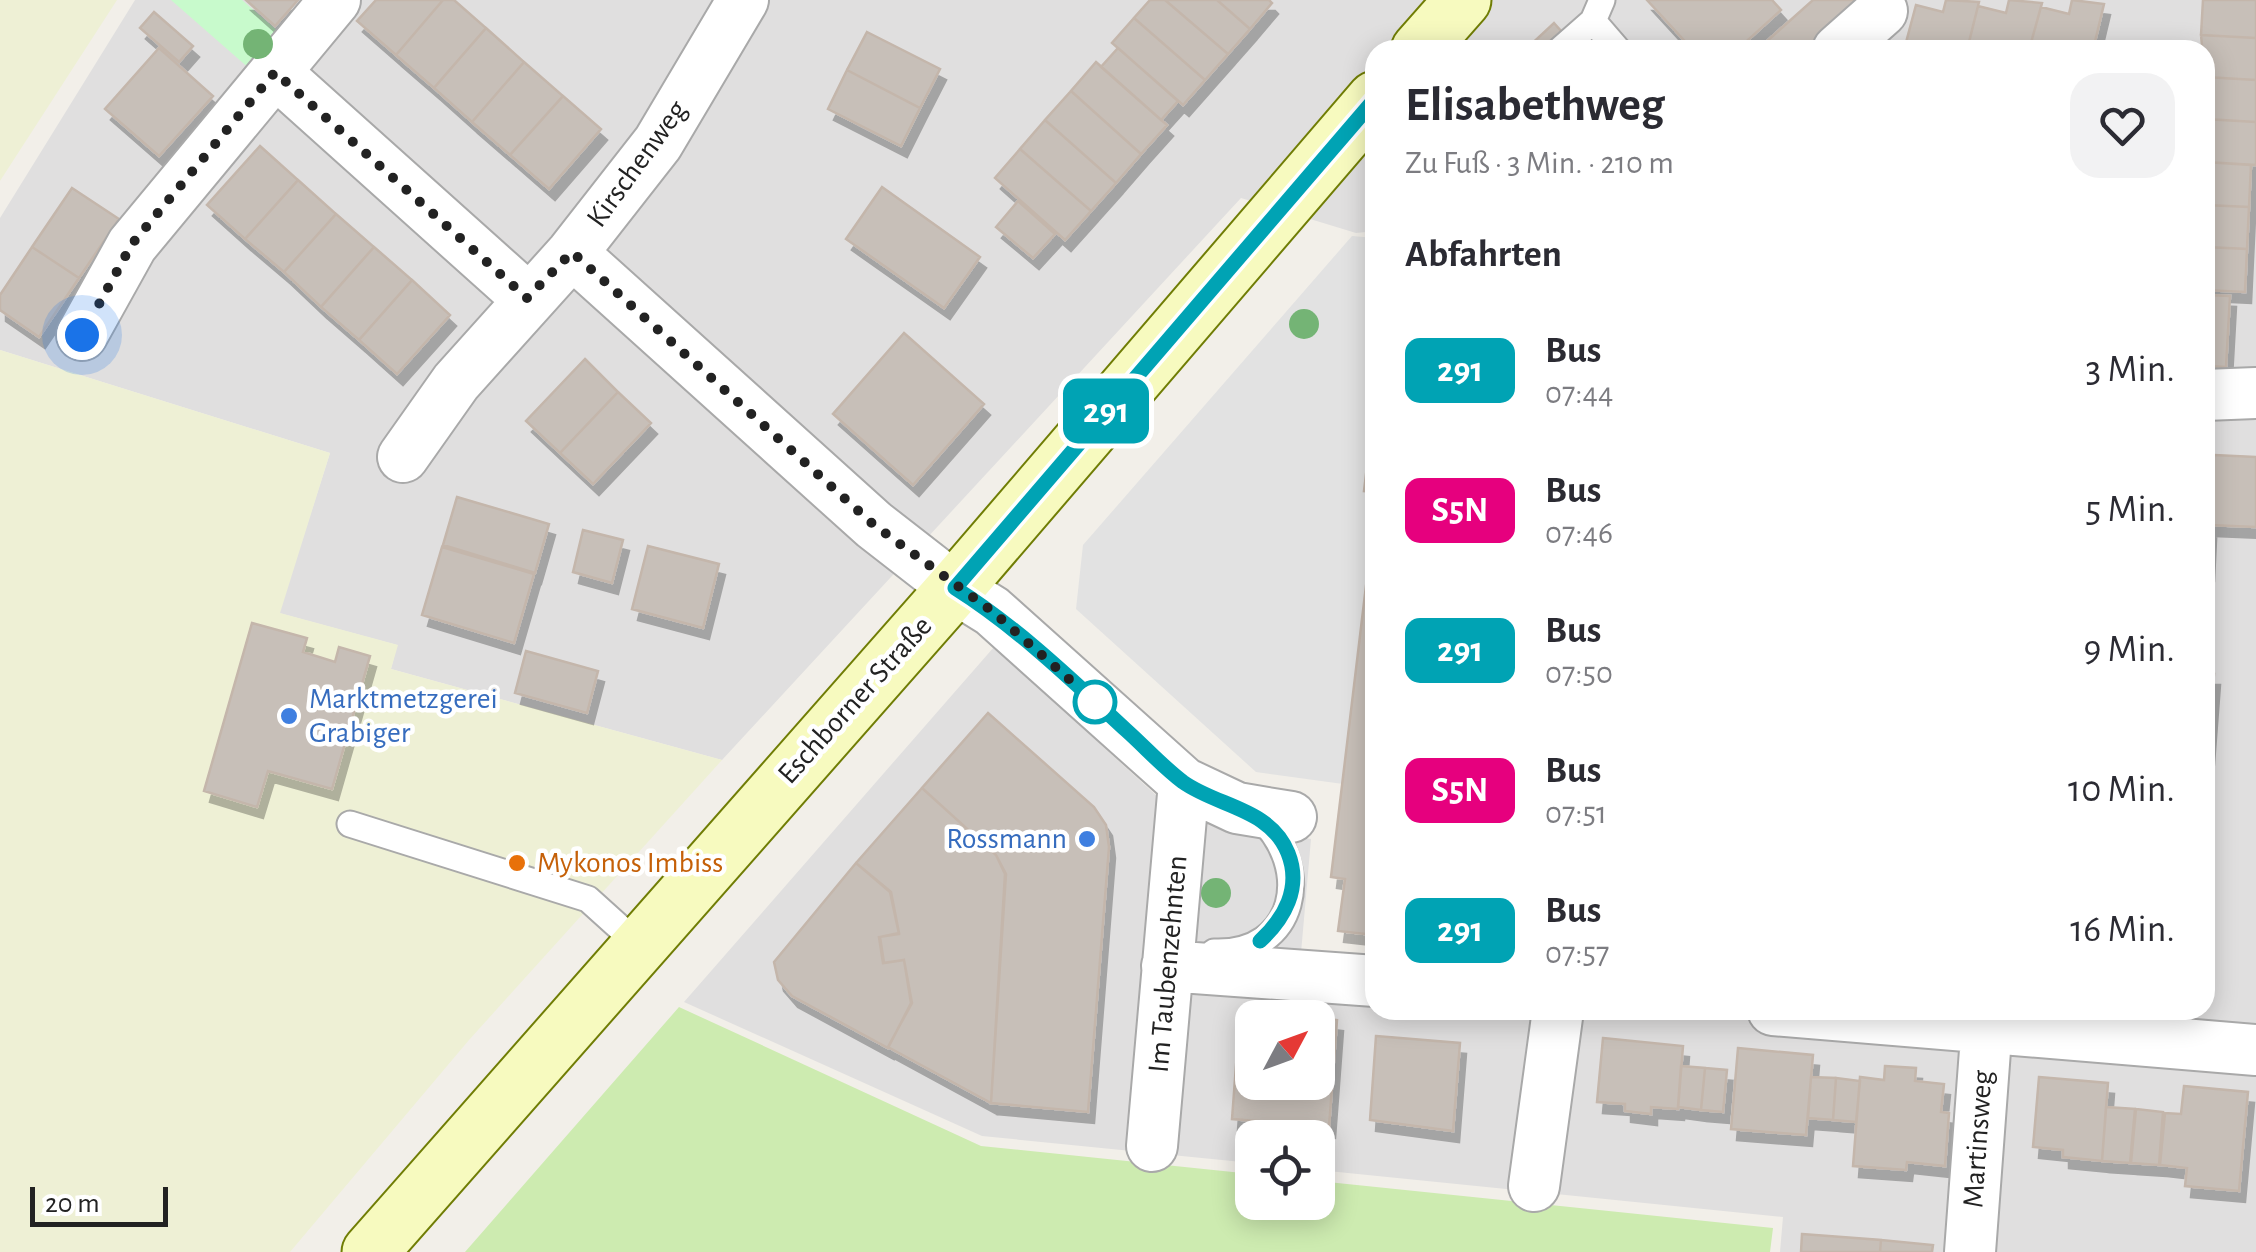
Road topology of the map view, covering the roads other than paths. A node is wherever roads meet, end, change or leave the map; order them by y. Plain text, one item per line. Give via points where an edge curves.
1 (335, 0) edge
2 (743, 0) edge
3 (1463, 0) edge
4 (1597, 11) edge
5 (1882, 11) dead end
6 (1427, 40) edge
7 (1569, 40) edge
8 (1613, 40) edge
9 (1849, 40) edge
10 (275, 72) junction
11 (1365, 124) edge
12 (1355, 147) edge
13 (572, 252) junction
14 (527, 298) junction
15 (82, 335) dead end
16 (2256, 393) edge
17 (2215, 395) edge
18 (404, 457) dead end
19 (955, 588) junction
20 (1184, 783) junction
21 (1237, 808) junction
22 (1291, 817) dead end
23 (350, 824) dead end
24 (638, 945) junction
25 (1169, 948) junction
26 (1365, 979) edge
27 (1557, 1020) edge
28 (1987, 1020) edge
29 (2004, 1020) edge
30 (2256, 1050) edge
31 (1152, 1146) dead end
32 (1534, 1186) dead end
33 (370, 1252) edge
34 (1970, 1252) edge

1 - 10 street
2 - 13 street, Kirschenweg via 658,142
3 - 6 main road
4 - 7 lane
4 - 8 lane
5 - 9 street
10 - 14 street
10 - 15 street via 132,244
11 - 12 main road, Eschborner Straße
12 - 19 main road, Eschborner Straße
13 - 14 street, Kirschenweg
13 - 19 street via 874,525
14 - 18 street, Kirschenweg
16 - 17 street
19 - 20 street via 992,611
19 - 24 main road, Eschborner Straße
20 - 21 street
20 - 25 street, Im Taubenzehnten
21 - 22 street
21 - 25 lane via 1258,816 1289,854 1289,903 1260,941 1219,953
23 - 24 lane via 588,899
24 - 33 main road, Eschborner Straße
25 - 26 street
25 - 31 street, Im Taubenzehnten
27 - 32 street
28 - 34 street, Martinsweg
29 - 30 street

